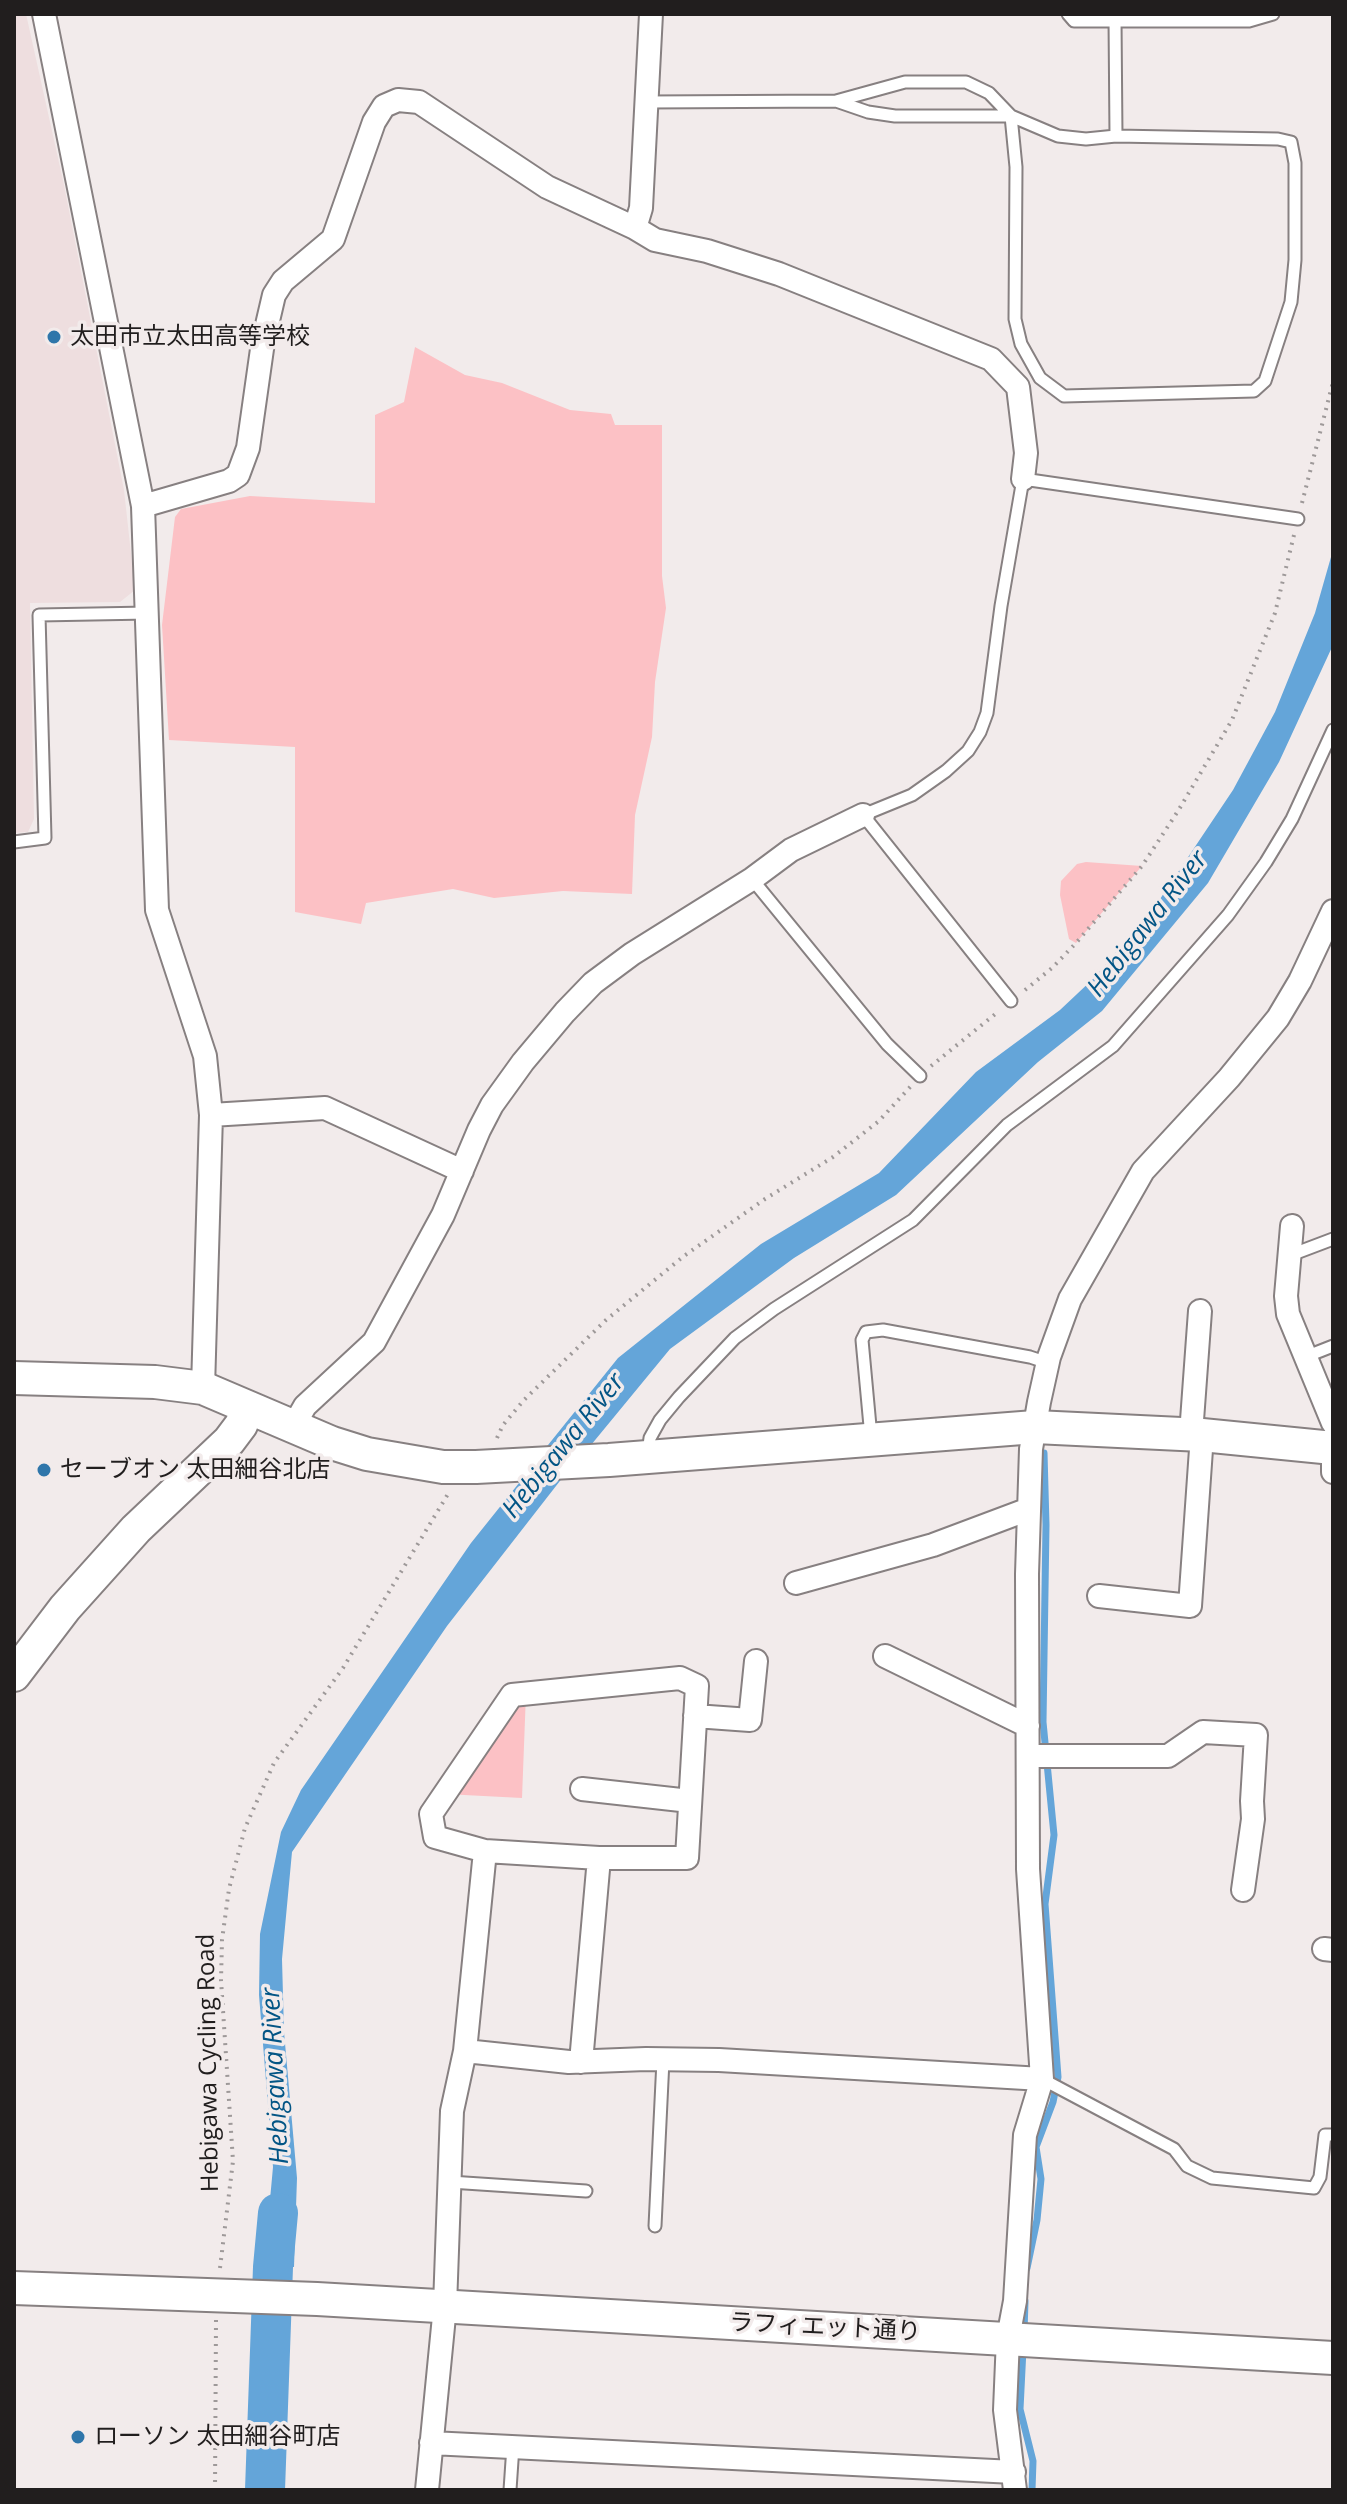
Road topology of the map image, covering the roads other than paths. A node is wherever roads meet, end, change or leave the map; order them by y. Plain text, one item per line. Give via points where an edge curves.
1 (44, 14) edge
2 (651, 14) edge
3 (1068, 14) edge
4 (1273, 14) edge
5 (1115, 19) junction
6 (836, 101) junction
7 (647, 102) junction
8 (1011, 116) junction
9 (1116, 136) junction
10 (635, 228) junction
11 (1023, 479) junction
12 (143, 506) junction
13 (1298, 519) dead end
14 (148, 613) junction
15 (1333, 730) edge
16 (863, 815) junction
17 (14, 842) edge
18 (752, 879) junction
19 (1333, 911) edge
20 (1011, 1001) dead end
21 (920, 1076) dead end
22 (211, 1115) junction
23 (462, 1171) junction
24 (1292, 1226) dead end
25 (1333, 1239) edge
26 (1288, 1253) junction
27 (1200, 1311) dead end
28 (1333, 1346) edge
29 (1305, 1357) junction
30 (1048, 1363) junction
31 (14, 1378) edge
32 (203, 1388) junction
33 (248, 1408) junction
34 (1333, 1423) edge
35 (293, 1427) junction
36 (1035, 1427) junction
37 (1196, 1435) junction
38 (871, 1438) junction
39 (1333, 1439) edge
40 (1333, 1448) edge
41 (647, 1457) junction
42 (1333, 1472) edge
43 (1029, 1509) junction
44 (796, 1583) dead end
45 (1099, 1596) dead end
46 (885, 1656) dead end
47 (756, 1661) dead end
48 (14, 1675) edge
49 (695, 1716) junction
50 (1028, 1726) junction
51 (1028, 1756) junction
52 (582, 1789) dead end
53 (690, 1801) junction
54 (485, 1851) junction
55 (599, 1858) junction
56 (1243, 1890) dead end
57 (465, 2051) junction
58 (663, 2060) junction
59 (581, 2062) junction
60 (1042, 2079) junction
61 (1333, 2135) edge
62 (450, 2182) junction
63 (586, 2191) dead end
64 (655, 2226) dead end
65 (14, 2288) edge
66 (445, 2306) junction
67 (1008, 2338) junction
68 (1333, 2358) edge
69 (431, 2443) junction
70 (513, 2446) junction
71 (1015, 2481) edge
72 (427, 2490) edge
73 (510, 2490) edge

1 - 12 street
2 - 7 street
3 - 5 lane via 1074,21
4 - 5 lane via 1249,21
5 - 9 lane
6 - 7 lane
6 - 8 lane via 895,116
6 - 8 lane via 905,82 966,82 989,93
7 - 10 street via 641,208
8 - 9 lane via 1058,136
8 - 9 lane via 1015,319 1021,344 1040,378 1064,396 1254,391 1265,381 1291,302 1291,142
10 - 11 street via 655,240 779,274 991,359 1018,387 1026,453
10 - 12 street via 547,187 419,102 398,100 384,106 333,239 274,295 248,448 238,475
11 - 13 lane
11 - 16 lane via 980,732 946,771 912,795
12 - 14 street
14 - 17 lane via 39,615 45,838
14 - 22 street via 157,910 205,1056
15 - 41 lane via 1266,862 1228,915 1113,1046 1007,1125 913,1220 735,1338 660,1420
16 - 18 street via 791,850
16 - 20 lane
18 - 21 lane via 887,1044
18 - 23 street via 593,983 492,1105
19 - 30 street via 1278,1018 1143,1171 1081,1276
22 - 23 street via 325,1108
22 - 32 street
23 - 35 street via 374,1342 305,1406
24 - 26 street
25 - 26 lane
26 - 29 street via 1288,1314
27 - 37 street
28 - 29 lane
29 - 34 street
30 - 36 street
30 - 38 lane via 883,1330 866,1332 862,1340
31 - 32 street
32 - 33 street
33 - 35 street
33 - 48 street via 229,1441 136,1529
35 - 41 street via 367,1454 443,1467
36 - 37 street
36 - 38 street
36 - 43 street
37 - 40 street
37 - 45 street via 1190,1606
38 - 41 street
39 - 40 street
40 - 42 street
43 - 44 street via 933,1545
43 - 50 street
46 - 50 street
47 - 49 street via 750,1720
49 - 53 street
49 - 54 street via 697,1686 680,1678 512,1695 431,1814 435,1837
50 - 51 street
51 - 56 street via 1168,1756 1203,1732 1256,1735 1253,1819
51 - 60 street via 1028,1869
52 - 53 street
53 - 55 street via 687,1858
54 - 55 street
54 - 57 street
55 - 59 street
57 - 59 street
57 - 62 street via 452,2111
58 - 59 street
58 - 60 street
58 - 64 lane
60 - 61 lane via 1174,2149 1187,2166 1212,2178 1314,2188 1325,2135
60 - 67 street via 1025,2135
62 - 63 lane
62 - 66 street
65 - 66 street, ラフィエット通り
66 - 67 street, ラフィエット通り
66 - 69 street
67 - 68 street, ラフィエット通り
67 - 71 street via 1005,2410
69 - 70 street
69 - 72 street
70 - 71 street
70 - 73 lane

